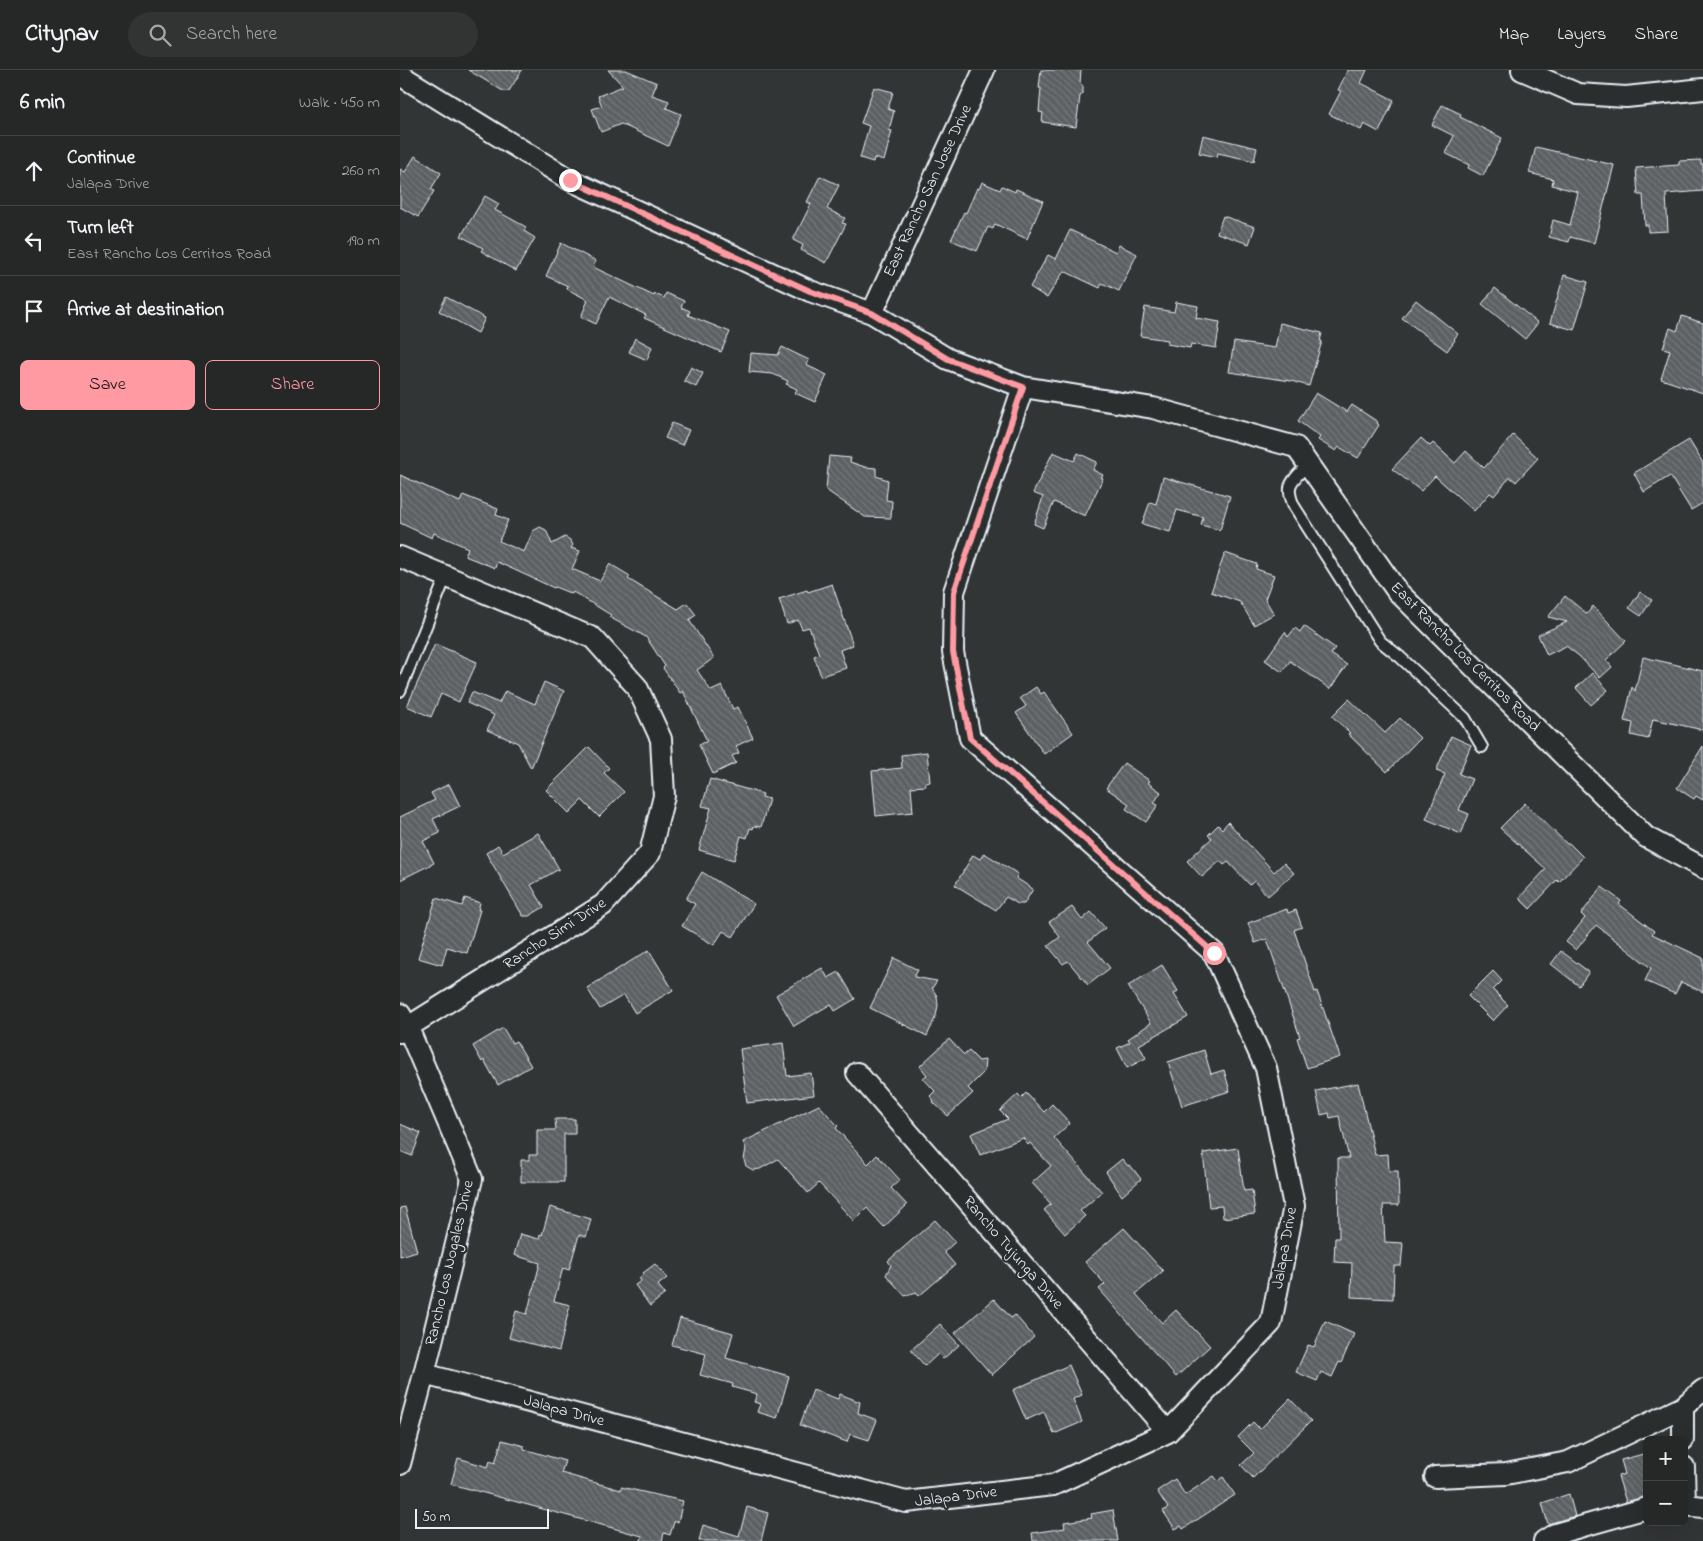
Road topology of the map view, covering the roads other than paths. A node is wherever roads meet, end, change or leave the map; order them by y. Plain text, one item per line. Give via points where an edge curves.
1 (984, 70) edge
2 (1522, 70) edge
3 (400, 75) edge
4 (1703, 89) edge
5 (872, 313) junction
6 (1023, 387) junction
7 (1308, 464) junction
8 (400, 557) edge
9 (446, 576) junction
10 (400, 690) edge
11 (1482, 747) dead end
12 (1703, 868) edge
13 (403, 1025) edge
14 (857, 1073) dead end
15 (424, 1374) junction
16 (1703, 1390) edge
17 (1682, 1407) junction
18 (1168, 1432) junction
19 (1684, 1436) edge
20 (400, 1464) edge
21 (1435, 1477) dead end
22 (1688, 1504) edge
23 (1703, 1506) edge
24 (1643, 1509) edge
25 (1544, 1541) edge

1 - 5 street, East Rancho San Jose Drive
2 - 4 street via 1578,94 1626,97
3 - 5 street, East Rancho Los Cerritos Road via 570,180 810,291
5 - 6 street, East Rancho Los Cerritos Road via 948,359
6 - 7 street, East Rancho Los Cerritos Road via 1153,408 1296,447
6 - 18 street, Jalapa Drive via 954,592 953,652 970,738 1214,953 1266,1068 1294,1206 1271,1323
7 - 11 lane via 1291,483 1289,494 1294,506 1380,641 1465,718
7 - 12 street, East Rancho Los Cerritos Road via 1397,591 1646,837
8 - 9 street, Rancho Simi Drive
9 - 10 lane
9 - 13 street, Rancho Simi Drive via 592,638 637,687 661,740 664,796 650,853 603,905
13 - 15 street, Rancho Los Nogales Drive via 472,1179
14 - 18 street, Rancho Tujunga Drive
15 - 18 street, Jalapa Drive via 906,1502 1053,1486
15 - 20 street, Rancho Los Nogales Drive
16 - 17 street
17 - 19 street
17 - 21 street via 1568,1462 1506,1474
22 - 23 street
24 - 25 street via 1555,1534

